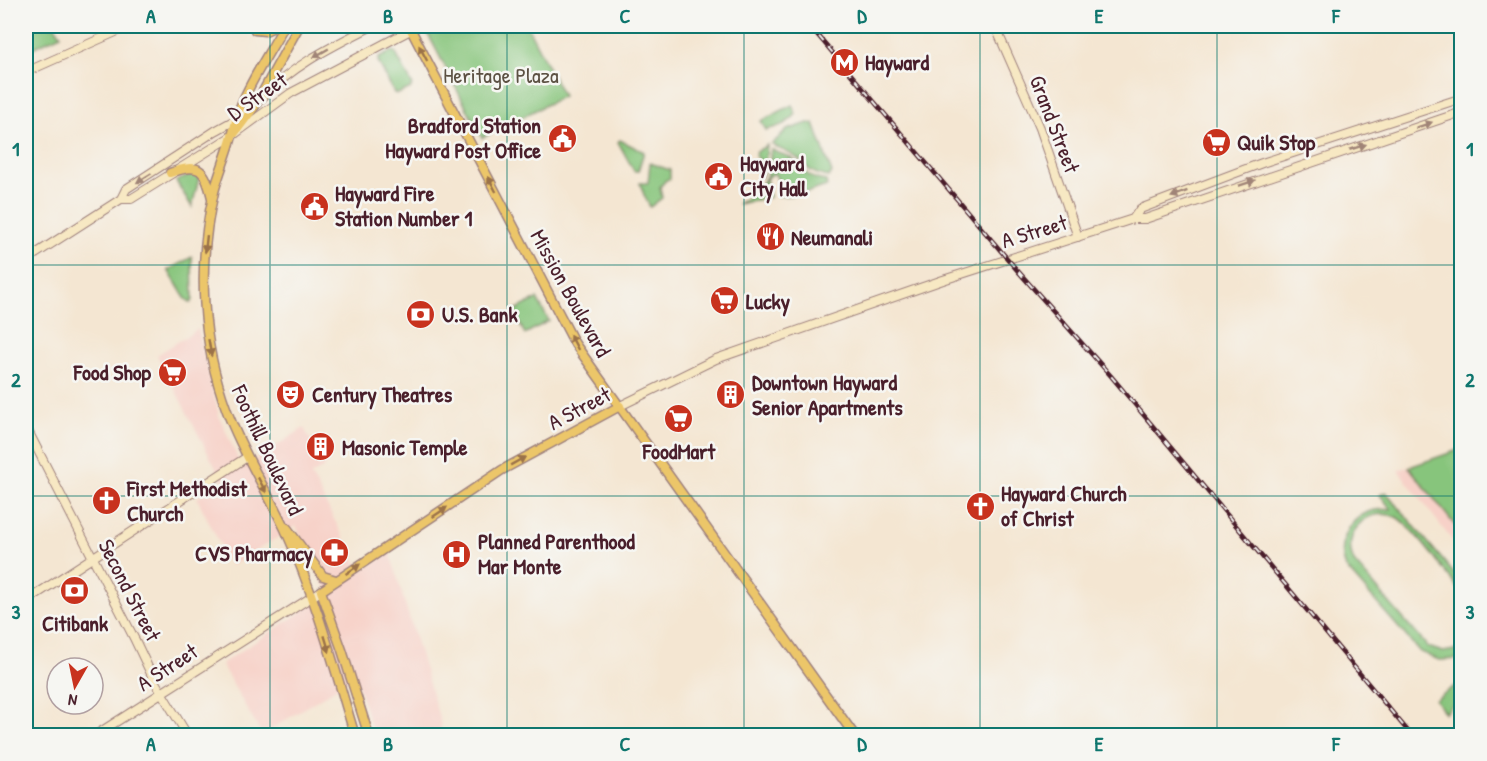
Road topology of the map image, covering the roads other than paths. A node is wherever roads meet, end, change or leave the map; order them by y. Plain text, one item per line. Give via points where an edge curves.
1 (129, 26) edge
2 (276, 26) edge
3 (284, 26) edge
4 (299, 26) edge
5 (372, 26) edge
6 (995, 26) edge
7 (412, 27) edge
8 (255, 30) dead end
9 (26, 72) edge
10 (1461, 98) edge
11 (255, 105) junction
12 (1461, 112) edge
13 (236, 120) junction
14 (232, 136) junction
15 (170, 173) junction
16 (121, 199) junction
17 (212, 200) junction
18 (1133, 219) junction
19 (1077, 237) junction
20 (26, 260) edge
21 (620, 406) junction
22 (26, 427) edge
23 (247, 457) junction
24 (276, 513) junction
25 (93, 558) junction
26 (336, 580) junction
27 (321, 591) junction
28 (311, 597) junction
29 (26, 602) edge
30 (160, 693) junction
31 (94, 735) edge
32 (188, 735) edge
33 (355, 735) edge
34 (369, 735) edge
35 (855, 735) edge

1 - 9 main road
2 - 8 main road
3 - 13 main road, Foothill Boulevard
4 - 11 main road, Foothill Boulevard
5 -> 11 main road, D Street via 301,65
6 - 19 main road, Grand Street via 1040,128
7 - 14 main road, D Street via 291,93
21 -> 7 main road, Mission Boulevard via 575,344
10 -> 18 main road, A Street via 1262,163 1140,209
11 - 13 main road, D Street
11 - 14 main road, Foothill Boulevard
18 -> 12 main road, A Street via 1145,219
13 - 14 main road, Foothill Boulevard
13 -> 16 main road, D Street via 126,189
14 - 15 main road, D Street
14 - 17 main road, Foothill Boulevard
15 - 16 main road, D Street via 130,199
15 - 17 main road via 185,168 200,170 208,180
16 - 20 main road, D Street
17 -> 23 main road, Foothill Boulevard via 204,264 206,325 220,391
18 - 19 main road, A Street
19 - 21 main road, A Street via 943,279 716,359
26 -> 21 main road, A Street via 502,470
21 - 35 main road, Mission Boulevard
22 - 25 main road, Second Street
23 -> 24 main road, Foothill Boulevard
23 - 25 main road
24 - 26 main road via 323,576
24 - 28 main road, Foothill Boulevard
25 - 29 main road
25 - 30 main road, Second Street
26 - 27 main road, A Street
27 - 28 main road, A Street
27 - 34 main road
28 - 30 main road, A Street
28 -> 33 main road, Foothill Boulevard
30 - 31 main road, A Street
30 - 32 main road, Second Street

